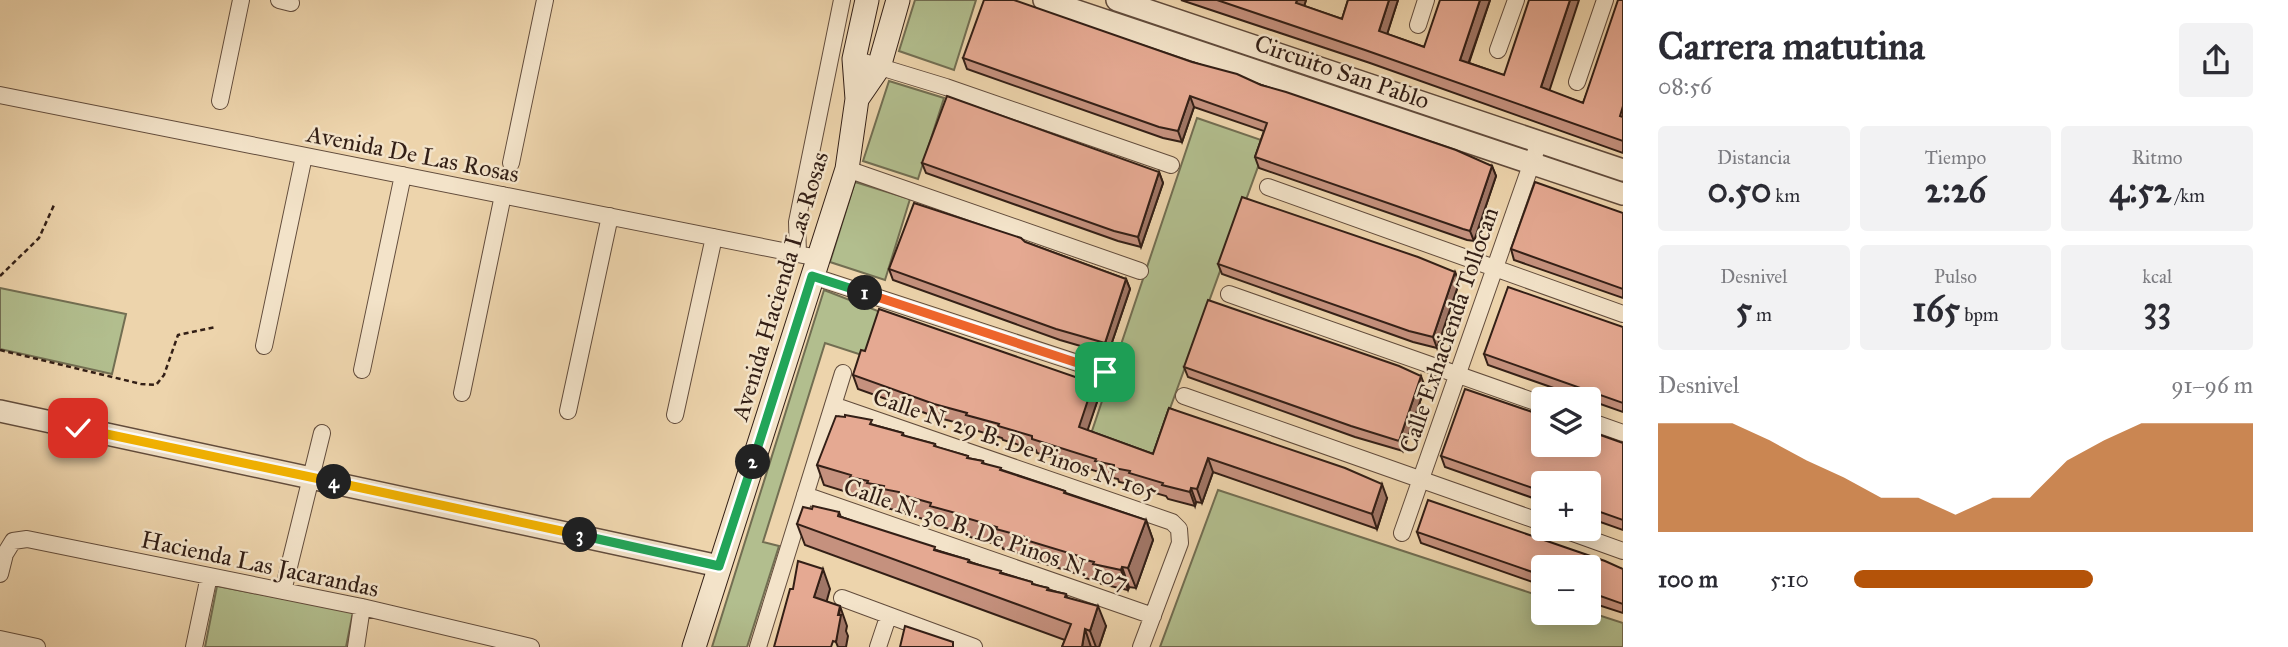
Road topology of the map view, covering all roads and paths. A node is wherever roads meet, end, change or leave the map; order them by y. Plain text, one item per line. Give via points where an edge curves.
1 (241, 0) edge
2 (545, 0) edge
3 (842, 0) edge
4 (867, 0) edge
5 (898, 0) edge
6 (1044, 0) edge
7 (1117, 0) edge
8 (1426, 0) edge
9 (1516, 0) edge
10 (1605, 0) edge
11 (1418, 25) dead end
12 (1498, 51) dead end
13 (855, 59) junction
14 (879, 66) junction
15 (1577, 82) dead end
16 (0, 95) edge
17 (856, 99) junction
18 (220, 100) dead end
19 (1539, 142) junction
20 (304, 156) junction
21 (511, 163) dead end
22 (1531, 163) junction
23 (1171, 165) dead end
24 (847, 169) junction
25 (1623, 170) edge
26 (403, 175) junction
27 (1268, 187) dead end
28 (1623, 194) edge
29 (503, 195) junction
30 (54, 205) dead end
31 (610, 216) junction
32 (714, 237) junction
33 (809, 262) junction
34 (1495, 267) junction
35 (1140, 271) dead end
36 (0, 276) edge
37 (1229, 294) dead end
38 (1623, 314) edge
39 (216, 327) dead end
40 (264, 345) dead end
41 (0, 351) edge
42 (362, 370) dead end
43 (1105, 372) dead end
44 (844, 373) dead end
45 (1457, 374) junction
46 (462, 393) dead end
47 (1184, 396) dead end
48 (1531, 400) edge
49 (833, 405) junction
50 (0, 411) edge
51 (568, 411) dead end
52 (675, 415) dead end
53 (1601, 425) edge
54 (321, 433) dead end
55 (1623, 433) edge
56 (310, 477) junction
57 (1421, 479) junction
58 (805, 495) junction
59 (1531, 518) edge
60 (1402, 533) dead end
61 (1595, 541) edge
62 (1623, 551) edge
63 (719, 566) junction
64 (0, 574) edge
65 (209, 576) junction
66 (283, 591) junction
67 (842, 598) dead end
68 (362, 607) junction
69 (888, 617) junction
70 (1153, 617) junction
71 (0, 639) edge
72 (37, 647) edge
73 (194, 647) edge
74 (356, 647) edge
75 (531, 647) edge
76 (694, 647) edge
77 (758, 647) edge
78 (878, 647) edge
79 (974, 647) edge
80 (1141, 647) edge

1 - 18 street
2 - 21 street
3 - 33 street via 797,222
4 - 13 main road, Avenida Hacienda Las Rosas
5 - 14 main road, Avenida Hacienda Las Rosas
6 - 22 street, Circuito San Pablo
7 - 19 street, Circuito San Pablo
8 - 11 street
9 - 12 street
10 - 15 street
13 - 14 street
13 - 17 main road, Avenida Hacienda Las Rosas
14 - 17 main road, Avenida Hacienda Las Rosas
14 - 23 street
16 - 20 street, Avenida De Las Rosas
17 - 24 main road, Avenida Hacienda Las Rosas
19 - 22 street, Calle Exhacienda Tollocan
19 - 25 street, Circuito San Pablo
20 - 26 street, Avenida De Las Rosas
20 - 40 street
22 - 28 street, Circuito San Pablo
22 - 34 street, Calle Exhacienda Tollocan
24 - 33 main road, Avenida Hacienda Las Rosas
24 - 35 street
26 - 29 street, Avenida De Las Rosas
26 - 42 street
27 - 34 street
29 - 31 street, Avenida De Las Rosas
29 - 46 street
30 - 36 path via 39,238
31 - 32 street, Avenida De Las Rosas
31 - 51 street
32 - 33 street, Avenida De Las Rosas
32 - 52 street
33 - 43 street, Avenida De Las Rosas
33 - 63 main road, Avenida Hacienda Las Rosas
34 - 38 street
34 - 45 street, Calle Exhacienda Tollocan
37 - 45 street
39 - 41 path via 178,335 156,385
44 - 49 street
45 - 48 street
45 - 57 street, Calle Exhacienda Tollocan
47 - 57 street
49 - 58 street
49 - 70 street, Calle N. 29 B. De Pinos N. 105 via 1172,522 1180,529 1180,543
50 - 56 street
53 - 55 street
54 - 56 street
56 - 63 street
56 - 66 street
57 - 59 street
57 - 60 street, Calle Exhacienda Tollocan
58 - 70 street, Calle N. 30 B. De Pinos N. 107
58 - 77 street
61 - 62 street
63 - 76 main road, Avenida Hacienda Las Rosas
64 - 65 street, Hacienda Las Jacarandas via 13,541 27,539
65 - 66 street, Hacienda Las Jacarandas
65 - 73 street, Hacienda Las Jacarandas
66 - 68 street, Hacienda Las Jacarandas
67 - 69 street
68 - 74 street, Hacienda Las Jacarandas
68 - 75 street, Hacienda Las Jacarandas
69 - 78 street
69 - 79 street
70 - 80 street
71 - 72 street

